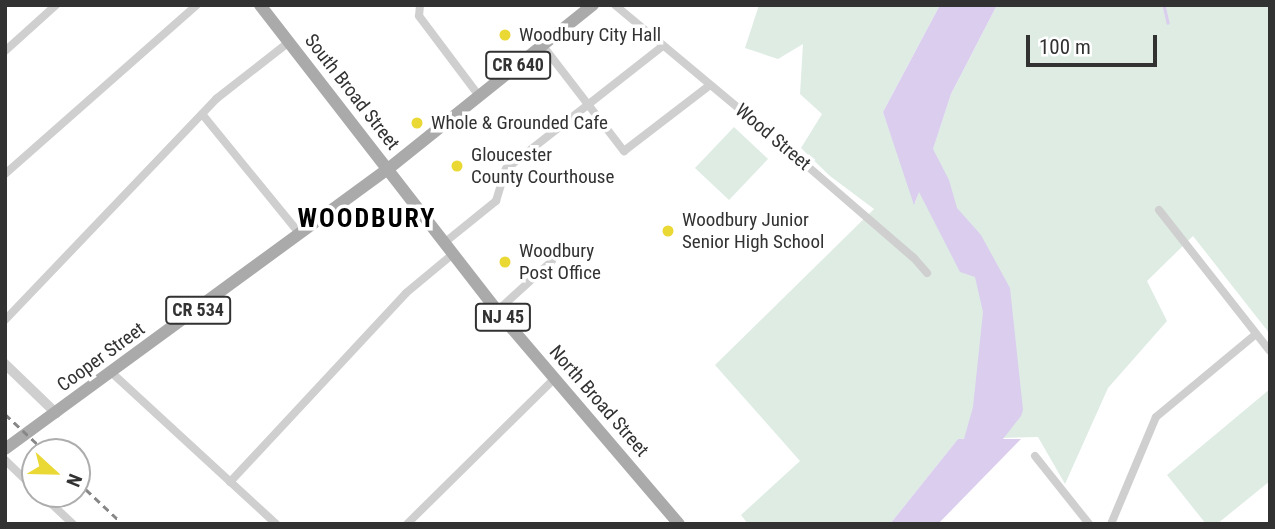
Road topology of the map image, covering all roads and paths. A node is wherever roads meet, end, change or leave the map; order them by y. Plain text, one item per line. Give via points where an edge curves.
1 (56, 5) edge
2 (197, 5) edge
3 (260, 5) edge
4 (421, 5) edge
5 (615, 5) edge
6 (585, 8) edge
7 (289, 43) junction
8 (542, 46) junction
9 (663, 46) junction
10 (5, 51) edge
11 (710, 85) junction
12 (479, 96) junction
13 (587, 104) junction
14 (202, 114) junction
15 (388, 169) junction
16 (5, 174) edge
17 (1159, 209) dead end
18 (300, 234) junction
19 (444, 243) junction
20 (453, 254) junction
21 (552, 261) dead end
22 (927, 273) dead end
23 (497, 311) junction
24 (5, 320) edge
25 (1256, 334) junction
26 (1270, 351) edge
27 (5, 365) edge
28 (112, 373) junction
29 (554, 379) junction
30 (56, 413) junction
31 (5, 449) edge
32 (1035, 456) dead end
33 (5, 460) edge
34 (21, 475) edge
35 (230, 482) junction
36 (56, 508) edge
37 (73, 524) edge
38 (276, 524) edge
39 (407, 524) edge
40 (679, 524) edge
41 (1089, 524) edge
42 (1111, 524) edge

1 - 10 street
2 - 16 street
3 - 7 main road, South Broad Street / NJ 45
4 - 12 street via 419,16
5 - 9 street, Wood Street
6 - 8 main road, CR 640
7 - 14 street
7 - 15 main road, South Broad Street / NJ 45
8 - 12 main road, CR 640
8 - 13 street
9 - 11 street, Wood Street
9 - 13 street
11 - 13 street via 624,151
11 - 22 street, Wood Street
12 - 15 main road, CR 640
13 - 19 street via 506,169 496,201
14 - 18 street
14 - 24 street
15 - 18 main road, Cooper Street / CR 534
15 - 19 main road, North Broad Street / NJ 45
17 - 25 street
18 - 28 main road, Cooper Street / CR 534
19 - 20 main road, North Broad Street / NJ 45
20 - 23 main road, North Broad Street / NJ 45
20 - 35 street via 406,293
21 - 23 street
23 - 29 main road, North Broad Street / NJ 45
25 - 26 street
25 - 42 street via 1156,417
27 - 30 street
28 - 30 main road, Cooper Street / CR 534
28 - 35 street
29 - 39 street
29 - 40 main road, North Broad Street / NJ 45
30 - 31 main road, Cooper Street / CR 534
32 - 41 street
33 - 34 street
35 - 38 street
36 - 37 street

